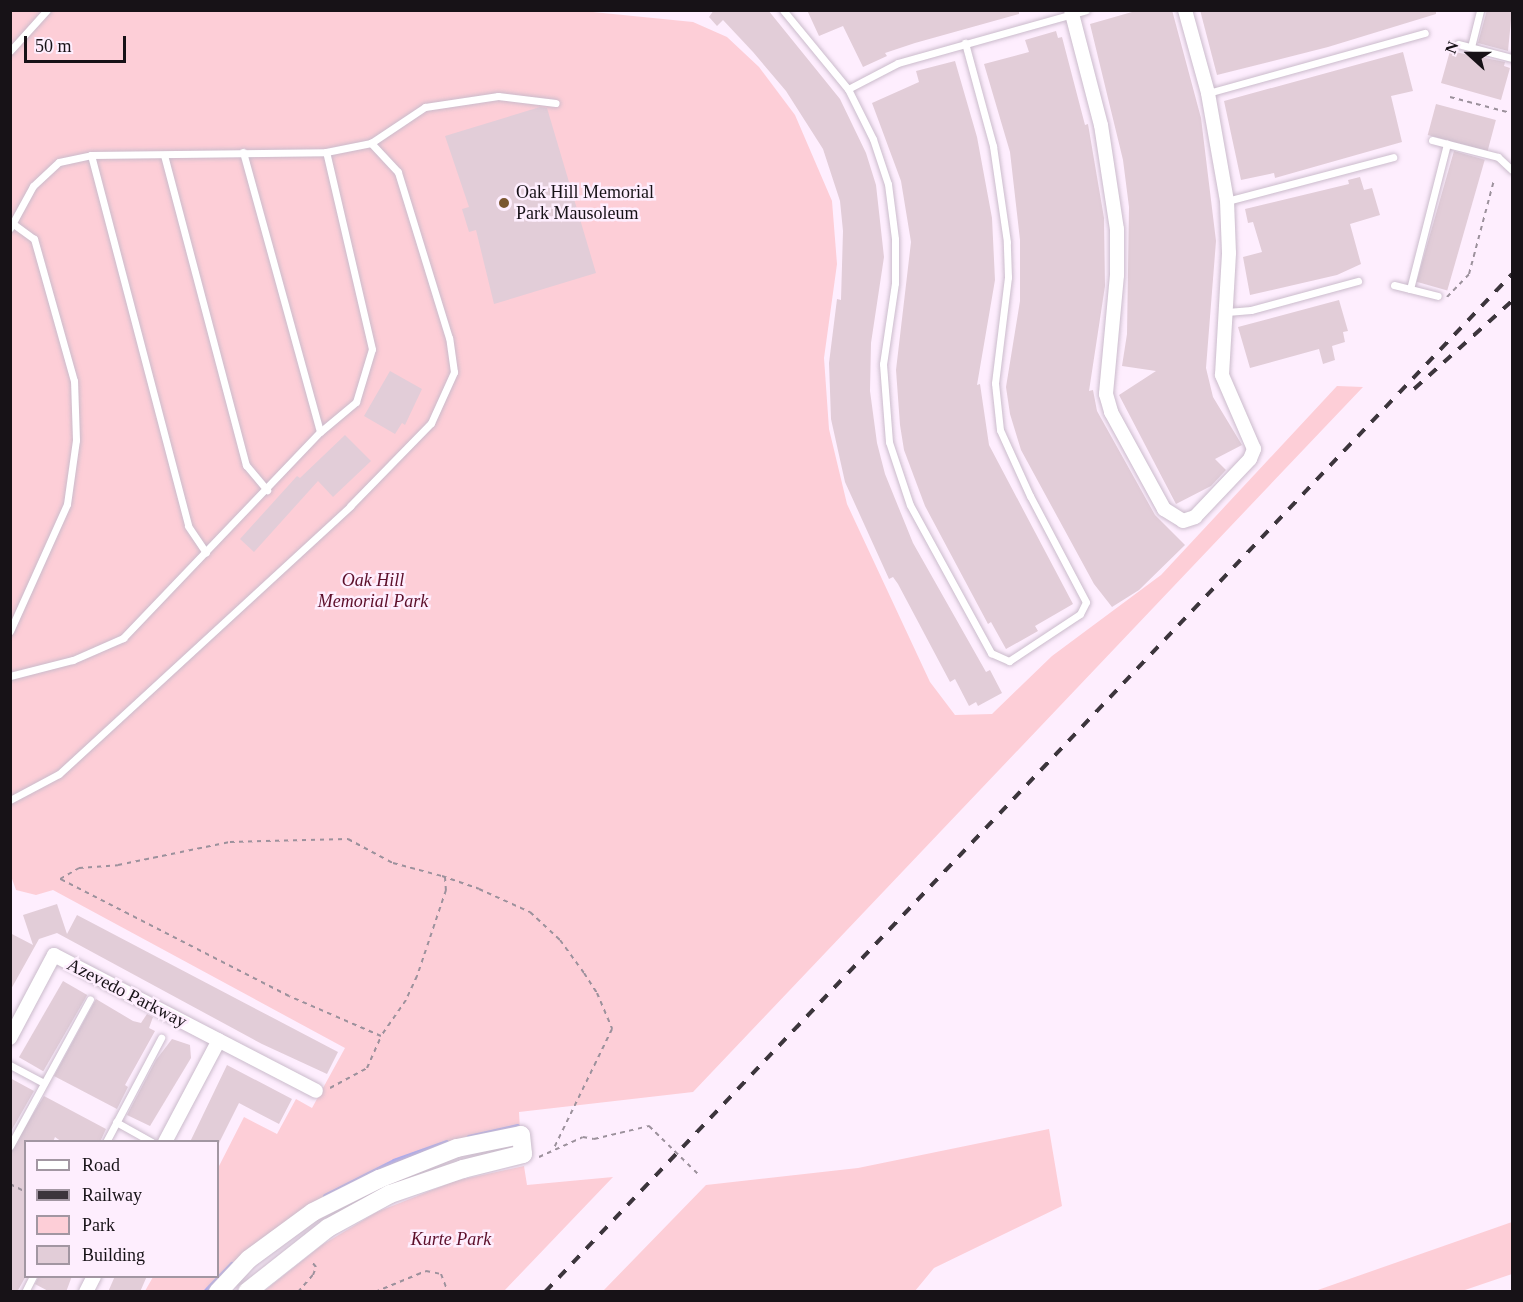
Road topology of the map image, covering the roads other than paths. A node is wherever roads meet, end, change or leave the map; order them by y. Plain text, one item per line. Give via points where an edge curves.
1 (47, 10) edge
2 (783, 10) edge
3 (1086, 10) edge
4 (1185, 10) edge
5 (1480, 10) edge
6 (1072, 12) edge
7 (1425, 33) dead end
8 (966, 43) junction
9 (1458, 44) dead end
10 (1470, 47) junction
11 (10, 51) edge
12 (1512, 58) edge
13 (848, 89) junction
14 (1208, 93) junction
15 (556, 103) dead end
16 (1432, 140) dead end
17 (371, 143) junction
18 (1447, 144) junction
19 (243, 152) junction
20 (326, 152) junction
21 (164, 154) junction
22 (91, 156) junction
23 (1393, 157) dead end
24 (1512, 170) edge
25 (1227, 201) junction
26 (13, 226) edge
27 (1358, 281) dead end
28 (1394, 285) dead end
29 (1410, 289) junction
30 (1438, 296) road end
31 (1227, 312) junction
32 (320, 432) junction
33 (267, 490) junction
34 (206, 553) junction
35 (10, 631) edge
36 (10, 676) edge
37 (10, 800) edge
38 (90, 999) dead end
39 (10, 1038) edge
40 (160, 1038) dead end
41 (219, 1040) junction
42 (10, 1065) edge
43 (44, 1083) junction
44 (316, 1090) road end
45 (116, 1122) junction
46 (107, 1140) edge
47 (148, 1140) edge
48 (166, 1140) edge
49 (10, 1146) edge
50 (32, 1278) edge
51 (93, 1278) edge
52 (25, 1292) edge
53 (86, 1292) edge
54 (218, 1292) edge
55 (247, 1292) edge

1 - 11 lane
2 - 13 lane
3 - 6 lane
4 - 14 street
5 - 10 lane
6 - 8 lane
6 - 31 street via 1103,135 1117,229 1117,275 1106,394 1111,412 1164,509 1183,521 1195,517 1250,459 1254,449 1222,375
7 - 14 lane
8 - 13 lane via 898,63
8 - 13 lane via 993,146 1007,242 1008,278 995,383 1000,430 1012,461 1086,602 1080,614 1009,661 999,659 985,643 910,505 889,442 883,364 895,282 895,239 888,184 873,139
9 - 10 lane
10 - 12 lane
14 - 25 street
15 - 17 lane via 498,96 425,107
16 - 18 lane
17 - 20 lane
17 - 37 lane via 398,172 449,338 454,372 431,423 350,506 59,774
18 - 24 lane via 1498,157
18 - 29 lane
19 - 20 lane
19 - 21 lane
19 - 32 lane
20 - 32 lane via 372,348 356,402
21 - 22 lane
21 - 33 lane via 246,465
22 - 26 lane via 59,162 33,186
22 - 34 lane via 188,526
23 - 25 lane
25 - 31 street
26 - 35 lane via 34,239 74,381 76,440 67,504
27 - 31 lane via 1251,310
28 - 29 lane
29 - 30 lane
32 - 33 lane
33 - 34 lane
34 - 36 lane via 123,638 73,660
38 - 43 lane
39 - 41 street, Azevedo Parkway via 54,955
40 - 45 lane
41 - 44 street
41 - 48 street
42 - 43 lane
43 - 49 lane
45 - 46 lane
45 - 47 lane
50 - 52 lane
51 - 53 street
54 - 55 street via 249,1259 313,1212 379,1179 457,1148 521,1135 523,1154 390,1194 328,1228

